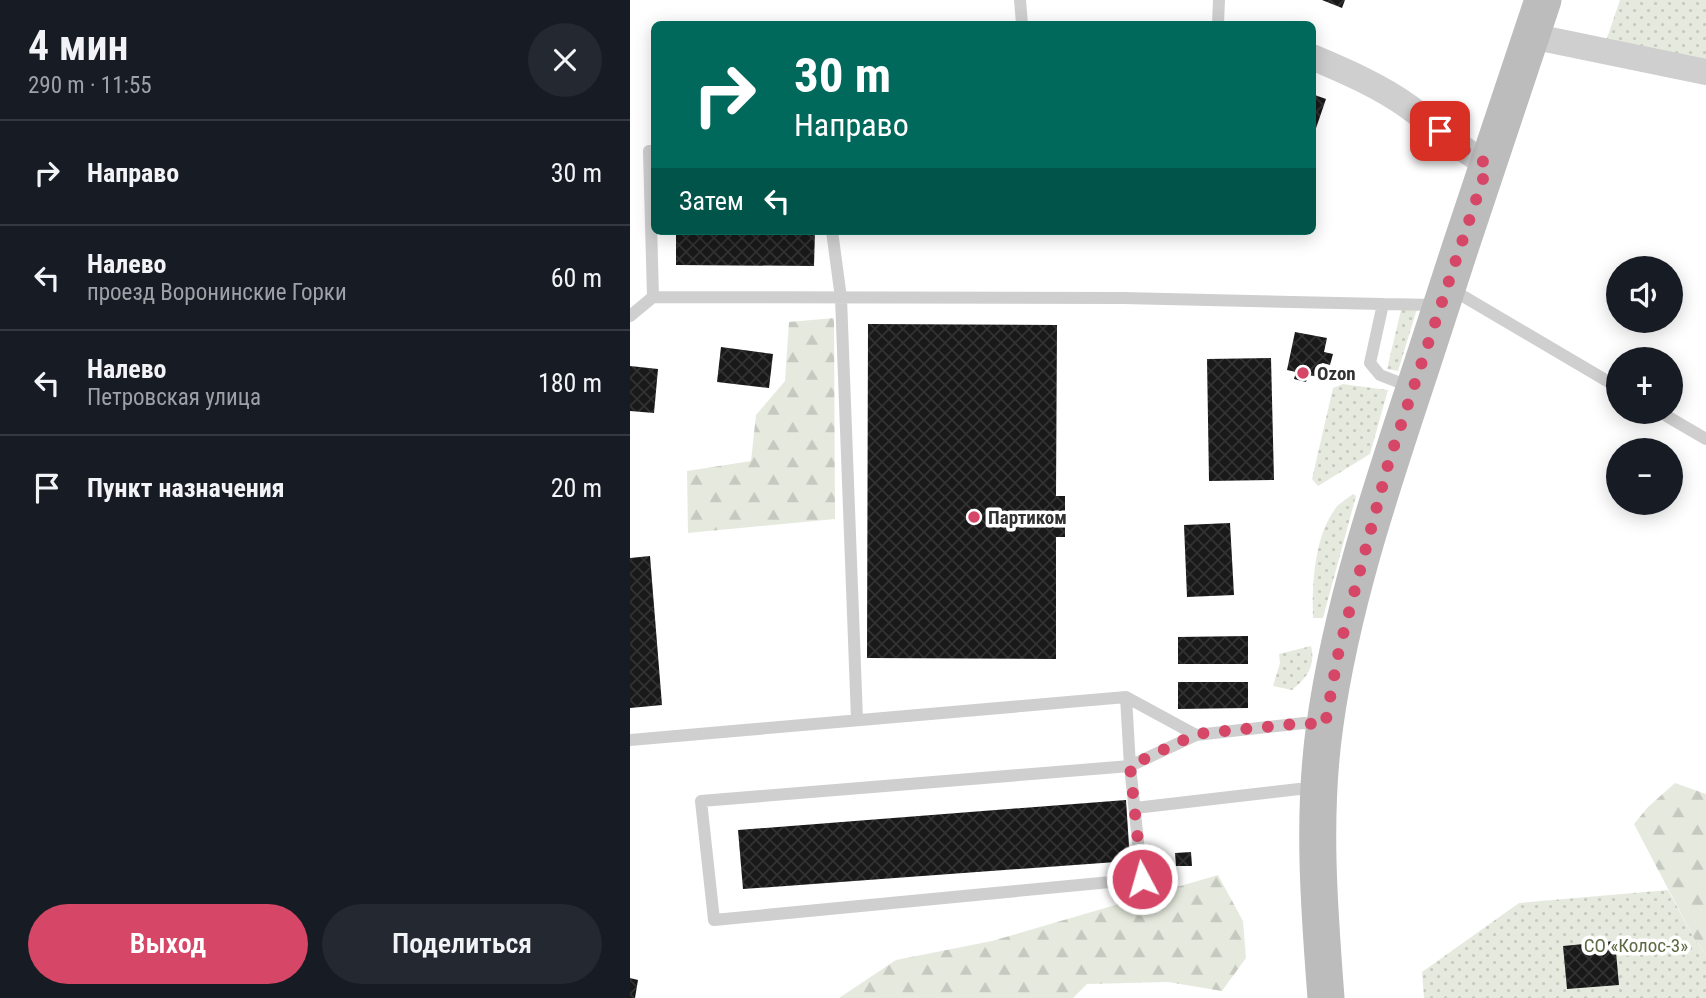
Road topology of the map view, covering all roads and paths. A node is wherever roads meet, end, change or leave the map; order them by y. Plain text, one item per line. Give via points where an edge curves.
1 (1020, 0) edge
2 (1219, 0) edge
3 (1543, 0) edge
4 (1021, 21) edge
5 (1218, 21) edge
6 (1531, 36) junction
7 (1316, 59) edge
8 (1706, 72) edge
9 (651, 151) edge
10 (1488, 164) junction
11 (651, 224) edge
12 (651, 235) edge
13 (833, 235) edge
14 (1444, 296) junction
15 (653, 297) junction
16 (842, 298) junction
17 (1383, 304) junction
18 (630, 316) edge
19 (1606, 381) edge
20 (1414, 388) junction
21 (1680, 424) edge
22 (1706, 439) edge
23 (1126, 697) junction
24 (857, 719) junction
25 (1325, 725) junction
26 (1196, 734) junction
27 (630, 740) edge
28 (1130, 766) junction
29 (1320, 791) junction
30 (1135, 808) junction
31 (1326, 998) edge

1 - 4 lane
2 - 5 lane
3 - 6 street
6 - 8 street
6 - 10 street
7 - 10 street via 1405,105
9 - 11 lane
10 - 14 street
12 - 15 lane
13 - 16 lane
14 - 17 lane
14 - 19 lane
14 - 20 street
15 - 16 lane
15 - 18 lane
16 - 17 lane
16 - 24 lane
17 - 20 lane via 1370,363 1380,375
20 - 25 street via 1347,616
21 - 22 lane
23 - 24 lane
23 - 26 lane
23 - 28 lane
24 - 27 lane
25 - 26 lane
25 - 29 street
26 - 28 lane
28 - 30 lane
28 - 30 lane via 701,801 714,920 1142,879
29 - 30 lane via 1300,789
29 - 31 street via 1317,831

